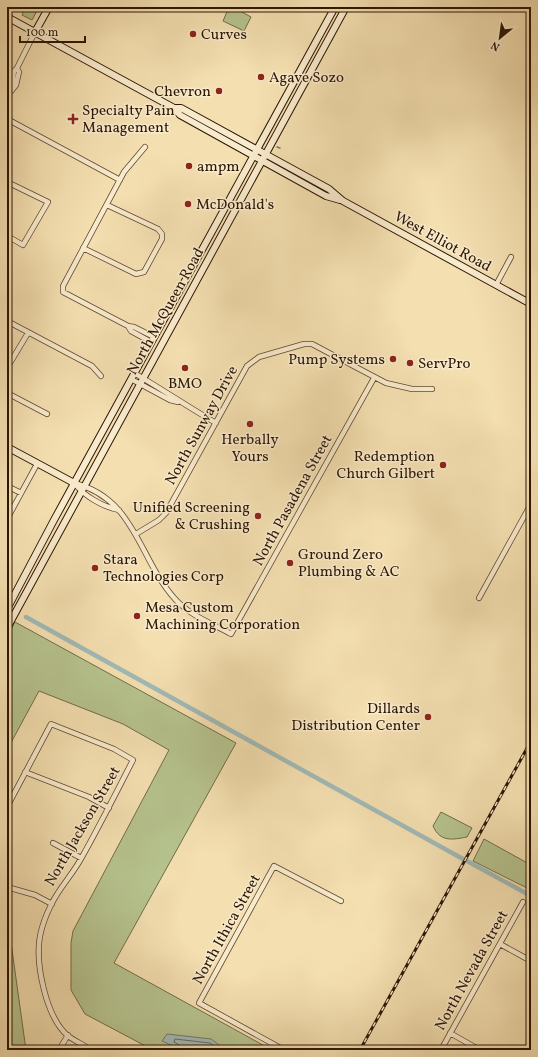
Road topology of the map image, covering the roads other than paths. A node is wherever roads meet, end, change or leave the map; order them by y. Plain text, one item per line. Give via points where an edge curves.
1 (48, 7) edge
2 (335, 7) edge
3 (346, 7) edge
4 (7, 17) edge
5 (35, 32) junction
6 (310, 53) junction
7 (320, 56) junction
8 (7, 96) edge
9 (174, 108) junction
10 (7, 119) edge
11 (145, 147) dead end
12 (257, 150) junction
13 (266, 154) junction
14 (254, 156) junction
15 (263, 160) junction
16 (120, 180) junction
17 (7, 182) edge
18 (343, 201) junction
19 (107, 205) junction
20 (7, 236) edge
21 (83, 248) junction
22 (511, 257) dead end
23 (193, 266) junction
24 (202, 271) junction
25 (496, 285) junction
26 (531, 304) edge
27 (7, 321) edge
28 (28, 333) junction
29 (153, 340) junction
30 (7, 368) edge
31 (134, 373) junction
32 (101, 376) dead end
33 (143, 378) junction
34 (374, 378) junction
35 (131, 379) junction
36 (140, 384) junction
37 (432, 389) dead end
38 (7, 394) edge
39 (180, 402) junction
40 (47, 414) dead end
41 (216, 423) junction
42 (7, 448) edge
43 (37, 464) junction
44 (74, 484) junction
45 (7, 486) edge
46 (82, 489) junction
47 (21, 493) junction
48 (531, 504) edge
49 (7, 519) edge
50 (136, 534) junction
51 (479, 598) dead end
52 (7, 609) edge
53 (16, 614) junction
54 (7, 628) edge
55 (25, 772) junction
56 (7, 807) edge
57 (109, 808) junction
58 (53, 843) dead end
59 (82, 858) junction
60 (7, 887) edge
61 (341, 901) dead end
62 (523, 902) dead end
63 (52, 904) junction
64 (500, 944) junction
65 (531, 961) edge
66 (450, 1033) junction
67 (68, 1035) junction
68 (59, 1050) edge
69 (91, 1050) edge
70 (284, 1050) edge
71 (441, 1050) edge
72 (480, 1050) edge

1 - 5 main road
2 - 6 main road, North McQueen Road
3 - 7 main road, North McQueen Road
4 - 5 main road, West Elliot Road
5 - 8 street via 14,71 14,82
5 - 9 main road, West Elliot Road
6 - 7 main road
6 - 12 main road, North McQueen Road
7 - 13 main road, North McQueen Road
9 - 12 main road, West Elliot Road via 181,108
9 - 14 main road, West Elliot Road via 180,115
10 - 16 street
11 - 16 street
12 - 13 main road, West Elliot Road
12 - 14 main road, North McQueen Road
13 - 15 main road, North McQueen Road
13 - 18 main road, West Elliot Road via 329,190
14 - 15 main road, West Elliot Road
14 - 23 main road, North McQueen Road
15 - 18 main road, West Elliot Road via 326,196
15 - 24 main road, North McQueen Road
16 - 19 street
17 - 20 street via 48,202 23,245
18 - 25 main road, West Elliot Road
19 - 21 street
19 - 21 street via 162,234 162,239 144,272 140,275
21 - 29 street via 63,286 63,292
22 - 25 street
23 - 24 main road
23 - 29 main road, North McQueen Road
24 - 33 main road, North McQueen Road
25 - 26 main road, West Elliot Road
27 - 28 street
28 - 30 street
28 - 32 street via 92,366
29 - 31 main road, North McQueen Road
31 - 33 street
31 - 35 main road, North McQueen Road
33 - 36 main road, North McQueen Road
33 - 39 street
34 - 37 street, North Sunway Drive via 399,387
34 - 41 street, North Sunway Drive via 312,344 279,351 259,357 247,366
34 - 50 street, North Pasadena Street via 231,634 188,610 176,600 166,588
35 - 36 street
35 - 44 main road, North McQueen Road
36 - 39 street via 170,400
36 - 46 main road, North McQueen Road
38 - 40 street
39 - 41 street
41 - 50 street, North Sunway Drive via 166,513
42 - 43 main road
43 - 44 main road
43 - 47 street
44 - 46 street
44 - 52 main road, North McQueen Road
45 - 47 street
46 - 50 street via 111,509 119,510
46 - 53 main road, North McQueen Road
47 - 49 street
48 - 51 street
52 - 53 main road
53 - 54 main road, North McQueen Road
55 - 56 street
55 - 57 street via 89,797
55 - 57 street, North Jackson Street via 51,724 114,749 133,760
57 - 59 street, North Jackson Street
58 - 59 street
59 - 63 street, North Jackson Street
60 - 63 street via 34,895
61 - 70 street, North Ithica Street via 274,866 200,1003
62 - 64 street, North Nevada Street
63 - 67 street, North Jackson Street via 43,923 39,955 46,999 55,1018
64 - 65 street
64 - 66 street, North Nevada Street
66 - 71 street, North Nevada Street
66 - 72 street
67 - 68 street
67 - 69 street, North Jackson Street

